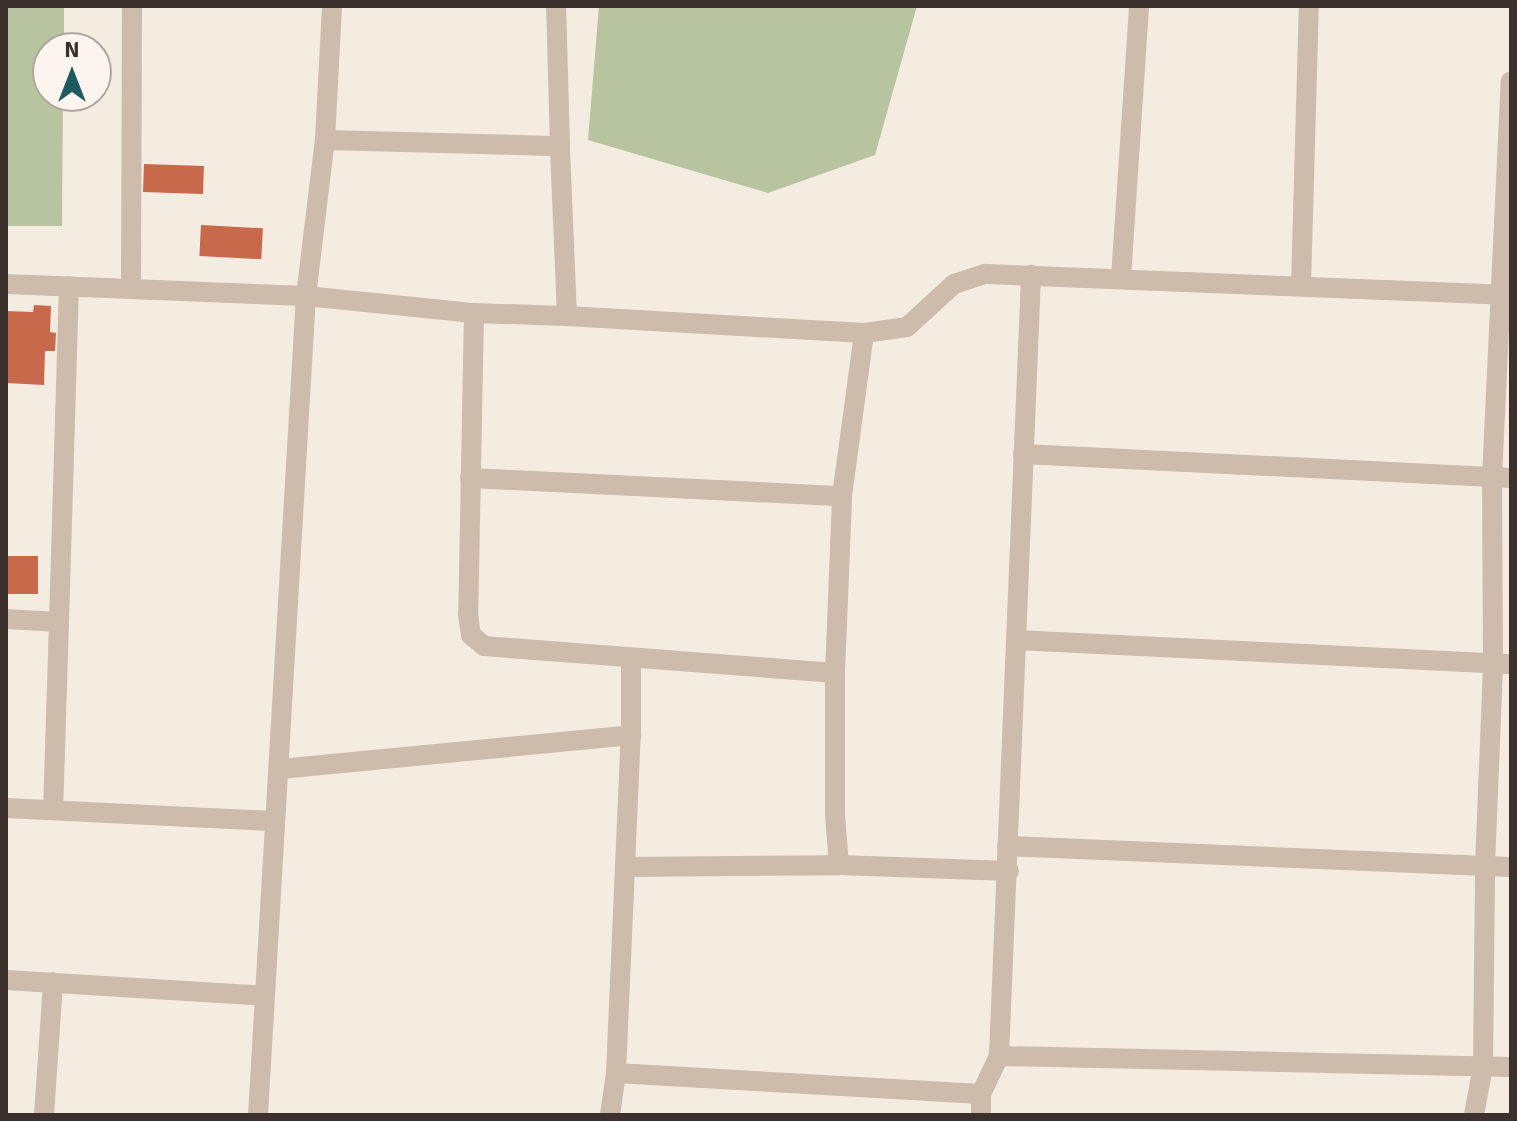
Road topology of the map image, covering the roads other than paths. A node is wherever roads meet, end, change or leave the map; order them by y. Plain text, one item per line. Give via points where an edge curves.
1 (132, 6) edge
2 (332, 6) edge
3 (556, 6) edge
4 (1139, 6) edge
5 (1309, 6) edge
6 (1511, 81) edge
7 (325, 140) junction
8 (560, 146) junction
9 (1031, 275) junction
10 (1121, 278) junction
11 (6, 284) edge
12 (69, 286) junction
13 (1301, 286) junction
14 (131, 288) junction
15 (1506, 295) edge
16 (306, 296) junction
17 (474, 313) junction
18 (567, 316) junction
19 (864, 333) junction
20 (1023, 454) junction
21 (470, 478) junction
22 (1502, 478) edge
23 (842, 496) junction
24 (6, 619) edge
25 (59, 622) junction
26 (1017, 640) junction
27 (631, 659) junction
28 (1502, 664) edge
29 (835, 673) junction
30 (631, 735) junction
31 (280, 769) junction
32 (6, 808) edge
33 (53, 810) junction
34 (274, 821) junction
35 (1007, 846) junction
36 (839, 865) junction
37 (1485, 866) junction
38 (625, 867) junction
39 (1511, 867) edge
40 (1009, 871) junction
41 (6, 980) edge
42 (53, 982) junction
43 (265, 996) junction
44 (999, 1056) junction
45 (1483, 1066) junction
46 (1511, 1067) edge
47 (616, 1073) junction
48 (981, 1094) junction
49 (44, 1115) edge
50 (258, 1115) edge
51 (610, 1115) edge
52 (981, 1115) edge
53 (1474, 1115) edge

1 - 14 street
2 - 7 street
3 - 8 street
4 - 10 street
5 - 13 street
6 - 15 street
7 - 8 street
7 - 16 street
8 - 18 street
9 - 10 street
9 - 19 street via 985,274 954,284 907,327
9 - 20 street
10 - 13 street
11 - 12 street
12 - 14 street
12 - 25 street
13 - 15 street
14 - 16 street
15 - 22 street
16 - 17 street
16 - 31 street
17 - 18 street
17 - 21 street
18 - 19 street
19 - 23 street
20 - 22 street
20 - 26 street
21 - 23 street
21 - 27 street via 471,635 484,646
22 - 28 street
23 - 29 street
24 - 25 street
25 - 33 street
26 - 28 street
26 - 35 street
27 - 29 street
27 - 30 street
28 - 37 street
29 - 36 street
30 - 31 street
30 - 38 street
31 - 34 street
32 - 33 street
33 - 34 street
34 - 43 street
35 - 37 street
35 - 40 street
36 - 38 street
36 - 40 street
37 - 39 street
37 - 45 street
38 - 47 street
40 - 44 street
41 - 42 street
42 - 43 street
42 - 49 street
43 - 50 street
44 - 45 street
44 - 48 street
45 - 46 street
45 - 53 street
47 - 48 street
47 - 51 street
48 - 52 street

